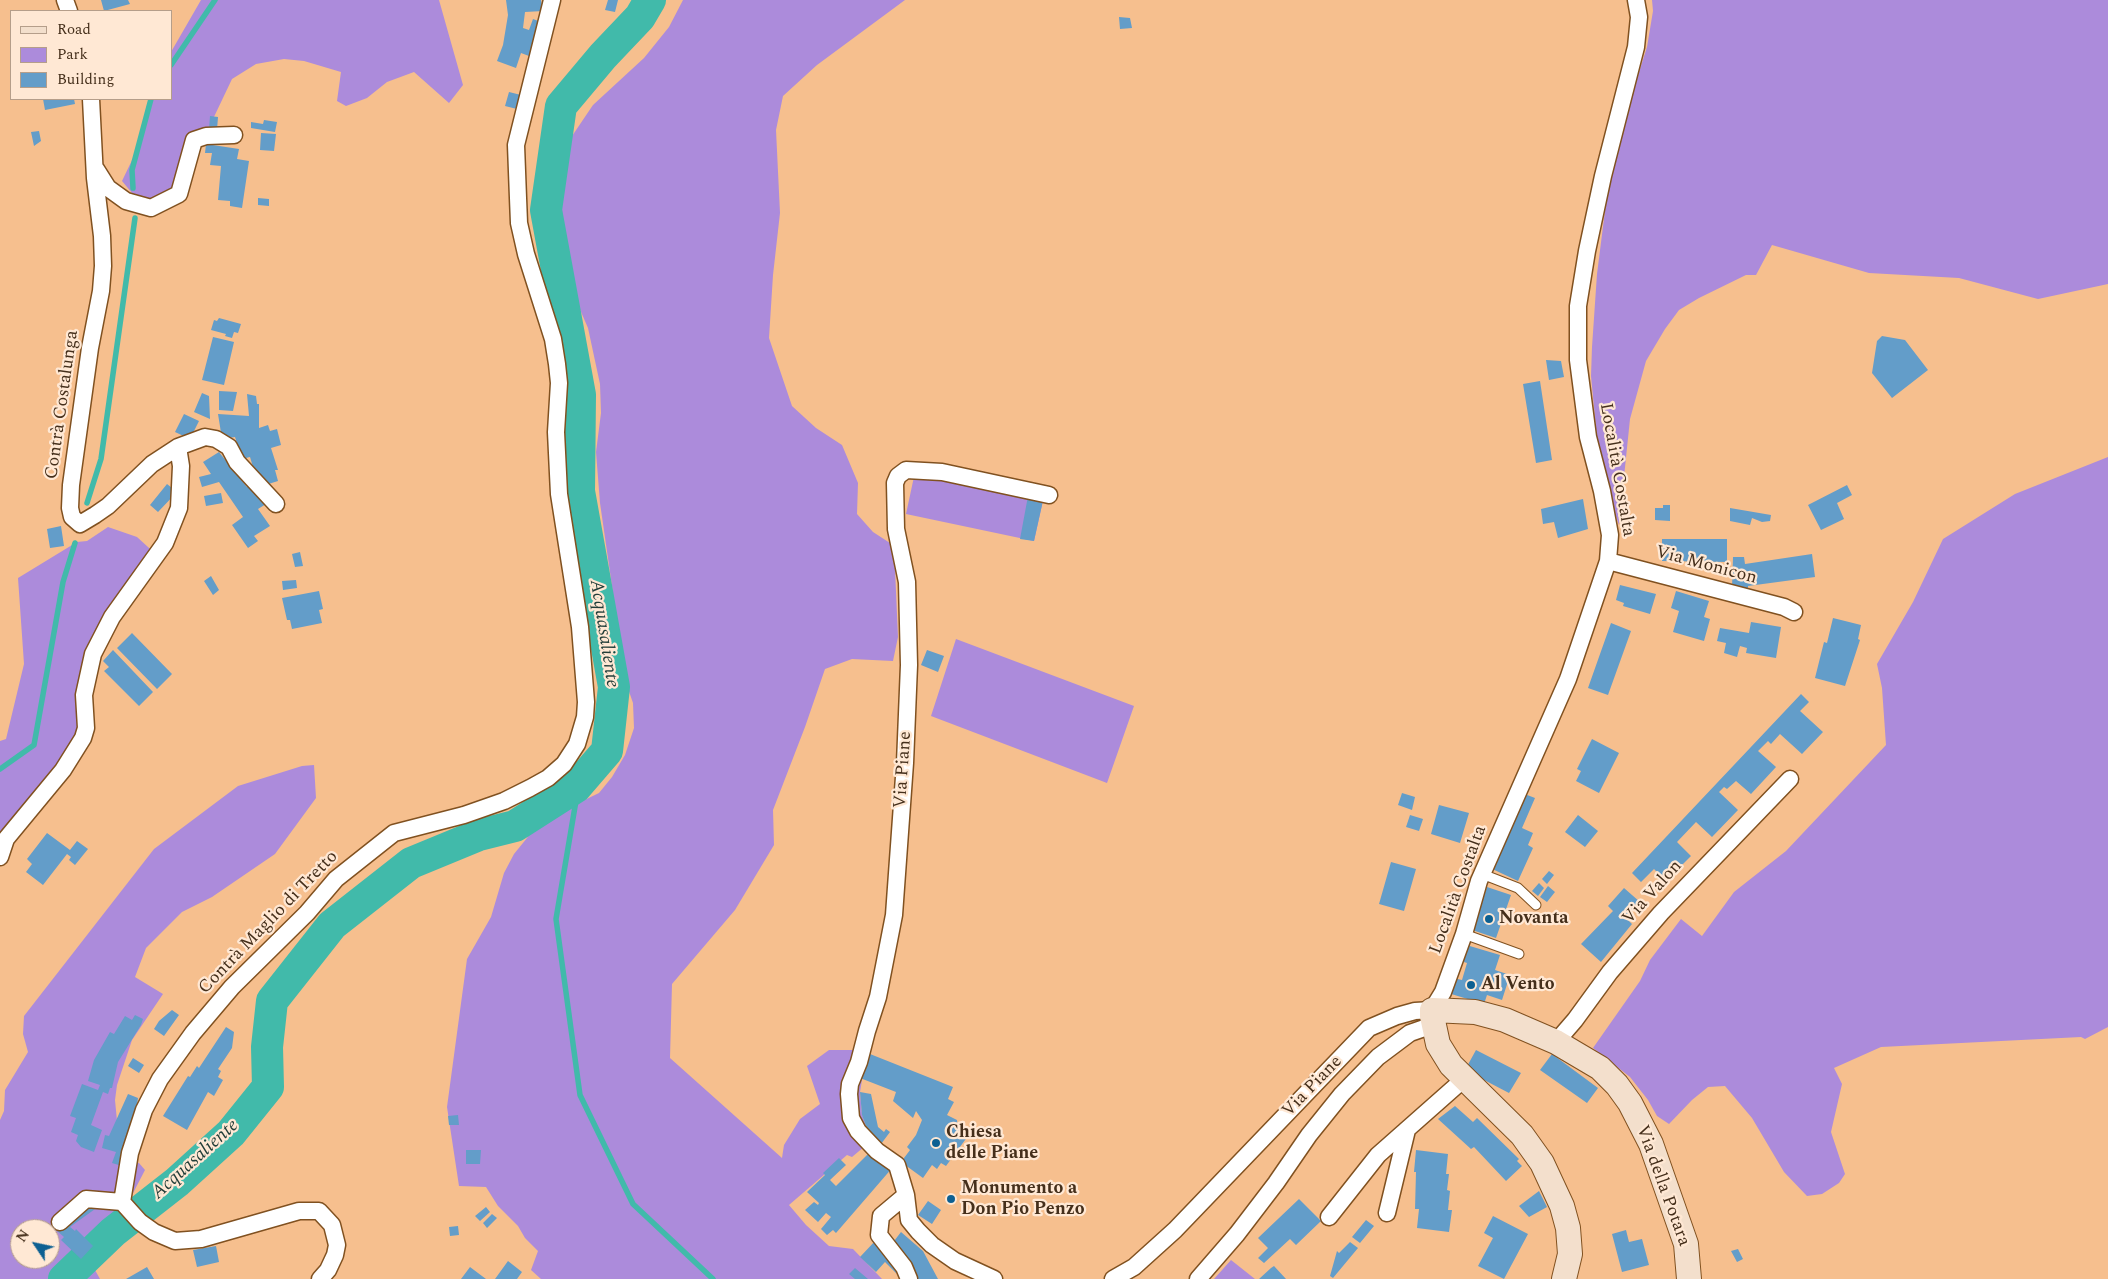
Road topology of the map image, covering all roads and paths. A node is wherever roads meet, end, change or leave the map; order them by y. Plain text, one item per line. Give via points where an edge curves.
1 (552, 0) edge
2 (1636, 0) edge
3 (91, 100) edge
4 (234, 135) dead end
5 (94, 164) junction
6 (178, 448) junction
7 (1049, 495) dead end
8 (276, 504) dead end
9 (1608, 561) junction
10 (1794, 612) dead end
11 (1790, 779) dead end
12 (0, 857) edge
13 (1482, 874) junction
14 (1536, 905) dead end
15 (1464, 934) junction
16 (1519, 954) dead end
17 (1433, 1018) junction
18 (1556, 1042) junction
19 (1464, 1080) junction
20 (1407, 1130) junction
21 (906, 1195) junction
22 (125, 1206) junction
23 (1387, 1213) dead end
24 (1329, 1217) dead end
25 (60, 1222) dead end
26 (320, 1279) edge
27 (909, 1279) edge
28 (994, 1279) edge
29 (1113, 1279) edge
30 (1198, 1279) edge
31 (1564, 1279) edge
32 (1689, 1279) edge

1 - 22 street, Contrà Maglio di Tretto via 516,145 519,223 558,364 556,451 559,494 580,627 586,702 577,744 564,764 548,778 504,801 394,833 336,879 307,913 232,987 160,1079 144,1110 130,1153
2 - 9 street, Località Costalta via 1639,17 1636,47 1601,185 1578,306 1578,360 1588,437 1610,535
3 - 5 street
4 - 5 street via 194,140 179,194 151,208 126,202 108,188
5 - 6 street, Contrà Costalunga via 103,266 71,485 70,508 74,521 80,524 101,511 152,464
6 - 8 street, Contrà Costalunga via 201,438 222,441
6 - 12 street via 181,466 179,508 165,543 112,617 92,654 84,695 86,728 79,746 6,839
7 - 21 street, Via Piane via 934,472 906,470 895,483 896,529 907,582 909,665 894,915 878,998 850,1084 850,1094 851,1118 858,1131 896,1165
9 - 10 street, Via Monicon
9 - 13 street, Località Costalta via 1568,679
11 - 18 street, Via Valon via 1661,914 1610,972
13 - 14 lane via 1518,888
13 - 15 street, Località Costalta
15 - 16 lane
15 - 17 street, Località Costalta
17 - 18 street, Via Piane via 1475,1012 1530,1026
17 - 19 street via 1438,1044
17 - 29 street, Via Piane via 1415,1011 1369,1028 1175,1230 1134,1267
17 - 30 street, Via Piane via 1378,1057 1342,1094 1237,1234
18 - 32 street, Via della Potara via 1600,1068 1630,1103 1651,1144 1686,1244
19 - 20 street
19 - 31 street via 1522,1135 1542,1163 1562,1206 1568,1228 1570,1254
20 - 23 street
20 - 24 street via 1378,1155
21 - 27 street via 881,1216 879,1235 904,1267
21 - 28 street, Via Piane via 910,1220 932,1245 955,1261
22 - 25 street via 86,1199
22 - 26 street via 154,1232 175,1241 216,1235 299,1211 319,1211 332,1224 337,1245 336,1255

